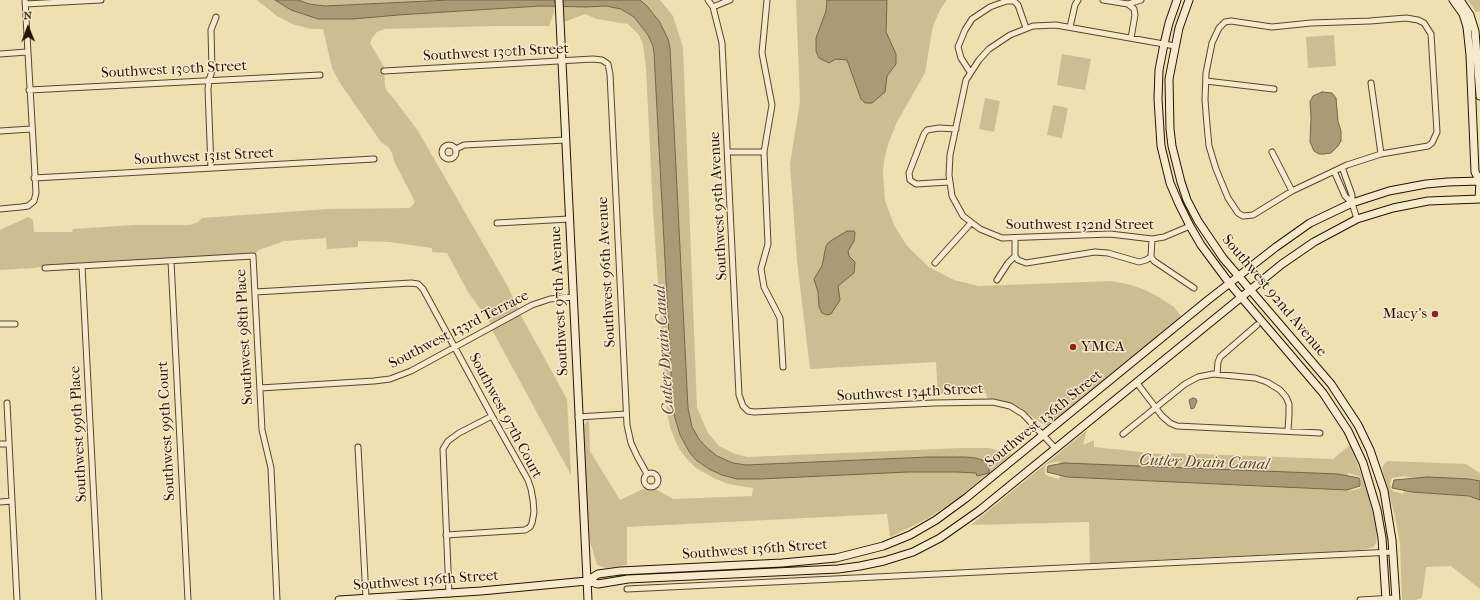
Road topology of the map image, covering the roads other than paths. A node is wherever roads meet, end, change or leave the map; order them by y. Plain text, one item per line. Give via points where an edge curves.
1 (101, 0) edge
2 (559, 0) edge
3 (708, 0) edge
4 (730, 0) edge
5 (767, 0) edge
6 (1078, 0) edge
7 (1103, 0) edge
8 (1141, 0) edge
9 (1177, 0) edge
10 (1189, 0) edge
11 (1453, 0) edge
12 (1460, 0) edge
13 (25, 2) edge
14 (1128, 4) junction
15 (713, 7) junction
16 (216, 17) dead end
17 (1070, 27) junction
18 (1026, 28) junction
19 (1130, 38) junction
20 (1164, 44) junction
21 (1175, 46) junction
22 (27, 52) junction
23 (0, 54) edge
24 (562, 61) junction
25 (608, 64) joint
26 (384, 71) dead end
27 (970, 72) junction
28 (320, 75) dead end
29 (209, 80) junction
30 (1206, 81) junction
31 (1371, 83) dead end
32 (1274, 89) dead end
33 (29, 90) junction
34 (1480, 96) edge
35 (956, 128) junction
36 (31, 129) junction
37 (0, 131) edge
38 (1171, 134) junction
39 (1160, 136) junction
40 (566, 140) junction
41 (1172, 144) junction
42 (1161, 146) junction
43 (456, 149) dead end
44 (728, 152) junction
45 (764, 152) junction
46 (1272, 152) dead end
47 (1381, 154) junction
48 (374, 159) dead end
49 (1342, 167) junction
50 (211, 168) junction
51 (1334, 171) junction
52 (34, 178) junction
53 (1480, 181) edge
54 (949, 182) junction
55 (1292, 191) junction
56 (1480, 199) edge
57 (1352, 203) junction
58 (0, 209) edge
59 (569, 219) junction
60 (1358, 219) junction
61 (497, 223) dead end
62 (971, 223) junction
63 (1190, 226) junction
64 (1015, 238) junction
65 (1152, 239) junction
66 (1015, 256) junction
67 (1151, 257) junction
68 (171, 261) junction
69 (935, 263) dead end
70 (82, 266) junction
71 (45, 268) dead end
72 (1239, 276) junction
73 (997, 280) dead end
74 (1230, 284) junction
75 (1194, 288) dead end
76 (1250, 290) junction
77 (255, 292) junction
78 (573, 297) junction
79 (1241, 297) junction
80 (0, 324) edge
81 (15, 324) dead end
82 (1257, 325) dead end
83 (454, 347) junction
84 (783, 367) dead end
85 (1217, 374) junction
86 (1137, 383) junction
87 (260, 388) junction
88 (7, 404) dead end
89 (1155, 408) junction
90 (748, 411) joint
91 (626, 414) junction
92 (492, 416) junction
93 (578, 417) junction
94 (1288, 430) junction
95 (1320, 433) dead end
96 (1123, 434) dead end
97 (1044, 435) junction
98 (0, 444) edge
99 (9, 444) junction
100 (358, 447) dead end
101 (1056, 449) junction
102 (647, 474) dead end
103 (12, 501) junction
104 (0, 502) edge
105 (446, 535) junction
106 (1383, 552) junction
107 (1393, 552) junction
108 (587, 581) junction
109 (627, 589) dead end
110 (449, 594) junction
111 (366, 598) junction
112 (1386, 599) edge
113 (1395, 599) edge
114 (17, 600) edge
115 (99, 600) edge
116 (188, 600) edge
117 (278, 600) edge
118 (339, 600) edge
119 (588, 600) edge
120 (1360, 600) edge

1 - 13 street
2 - 24 street, Southwest 97th Avenue
3 - 15 street, Southwest 95th Avenue
4 - 15 street
5 - 45 street via 762,53 772,105
6 - 17 street
7 - 14 street
8 - 14 street
9 - 20 street, Southwest 92nd Avenue
10 - 21 street, Southwest 92nd Avenue
11 - 53 street via 1463,14 1467,26 1475,172
12 - 34 street via 1470,15 1475,31
13 - 22 street
14 - 19 street via 1135,12
15 - 44 street, Southwest 95th Avenue via 722,44
16 - 29 street via 211,30 212,71
17 - 18 street via 1048,24
17 - 19 street
18 - 27 street via 989,49
18 - 27 street via 1018,5 1014,1 990,7 972,19 958,47 961,58
19 - 20 street
20 - 21 street
20 - 39 street, Southwest 92nd Avenue via 1158,92
21 - 38 street, Southwest 92nd Avenue via 1169,79
22 - 23 street
22 - 33 street
24 - 25 street, Southwest 130th Street via 597,59
24 - 26 street, Southwest 130th Street
24 - 40 street, Southwest 97th Avenue
25 - 91 street, Southwest 96th Avenue
27 - 35 street, Southwest 132nd Street
28 - 29 street, Southwest 130th Street
29 - 33 street, Southwest 130th Street
29 - 50 street
30 - 32 street
30 - 47 street via 1214,35 1228,21 1272,27 1406,18 1418,20 1429,29 1431,36 1437,131 1435,139 1428,146
30 - 55 street via 1205,100 1212,158 1230,202 1237,212 1246,216 1253,215
31 - 47 street
33 - 36 street
35 - 54 street, Southwest 132nd Street via 948,167
35 - 54 street via 927,130 909,172 910,180 916,184
36 - 37 street
36 - 52 street
38 - 39 street
38 - 41 street, Southwest 92nd Avenue
39 - 42 street, Southwest 92nd Avenue
40 - 43 street via 464,145
40 - 59 street, Southwest 97th Avenue
41 - 42 street
41 - 72 street, Southwest 92nd Avenue via 1187,200 1223,258
42 - 63 street, Southwest 92nd Avenue via 1170,182
44 - 45 street
44 - 90 street, Southwest 95th Avenue via 739,395 741,404
45 - 84 street via 768,244 761,269 764,288 780,318
46 - 55 street
47 - 49 street
48 - 50 street, Southwest 131st Street
49 - 51 street
49 - 57 street via 1352,195
50 - 52 street, Southwest 131st Street
51 - 55 street
51 - 57 street via 1345,196
52 - 58 street via 36,193 28,206
53 - 56 street
53 - 57 street, Southwest 136th Street via 1426,184 1389,191
54 - 62 street, Southwest 132nd Street via 956,204
56 - 60 street, Southwest 136th Street via 1417,203
57 - 60 street
57 - 72 street, Southwest 136th Street via 1310,223
59 - 61 street
59 - 78 street, Southwest 97th Avenue
60 - 76 street, Southwest 136th Street via 1314,242
62 - 64 street, Southwest 132nd Street via 1002,238
62 - 69 street
63 - 65 street, Southwest 132nd Street
63 - 74 street, Southwest 92nd Avenue
64 - 65 street, Southwest 132nd Street via 1110,234
64 - 66 street
65 - 67 street
66 - 67 street via 1026,263 1095,252 1139,262
66 - 73 street
67 - 75 street
68 - 70 street, Southwest 98th Place
68 - 77 street, Southwest 98th Place via 253,256
68 - 116 street, Southwest 99th Court
70 - 71 street, Southwest 98th Place
70 - 115 street, Southwest 99th Place
72 - 74 street, Southwest 136th Street
72 - 76 street, Southwest 92nd Avenue
74 - 79 street, Southwest 92nd Avenue
74 - 97 street, Southwest 136th Street
76 - 79 street, Southwest 136th Street
76 - 107 street, Southwest 92nd Avenue via 1331,384 1358,425 1370,450 1384,491
77 - 83 street, Southwest 97th Court via 418,284 425,291
77 - 87 street, Southwest 98th Place
78 - 83 street, Southwest 133rd Terrace via 539,302
78 - 93 street, Southwest 97th Avenue
79 - 86 street, Southwest 136th Street
79 - 106 street, Southwest 92nd Avenue via 1320,389 1348,431 1372,489 1380,521
80 - 81 street
82 - 85 street via 1220,357
83 - 87 street, Southwest 133rd Terrace via 407,373 390,379
83 - 92 street, Southwest 97th Court
85 - 89 street via 1201,376 1189,382
85 - 94 street via 1255,378 1280,390 1289,404
86 - 89 street
86 - 101 street, Southwest 136th Street
87 - 117 street, Southwest 98th Place via 262,437 271,468
88 - 99 street
89 - 94 street via 1170,423 1177,426
89 - 96 street
90 - 97 street, Southwest 134th Street via 988,401 1004,404 1019,411
91 - 93 street
91 - 102 street, Southwest 96th Avenue via 631,443
92 - 105 street via 459,433 448,441 443,449
92 - 105 street, Southwest 97th Court via 530,484 534,512 532,523 529,528 521,531
93 - 108 street, Southwest 97th Avenue
94 - 95 street
97 - 101 street, Southwest 134th Street
97 - 108 street, Southwest 136th Street via 936,520 910,535 883,546 813,560 620,571 598,574
98 - 99 street
99 - 103 street
100 - 111 street
101 - 108 street, Southwest 136th Street via 980,510 940,538 913,552 884,561 838,568 628,579 598,584
103 - 104 street
103 - 114 street
105 - 110 street
106 - 107 street, Southwest 136th Street
106 - 109 street, Southwest 136th Street
106 - 112 street, Southwest 92nd Avenue
107 - 113 street, Southwest 92nd Avenue
108 - 110 street, Southwest 136th Street
108 - 119 street, Southwest 97th Avenue
110 - 111 street, Southwest 136th Street
111 - 118 street, Southwest 136th Street
112 - 113 street
112 - 120 street

